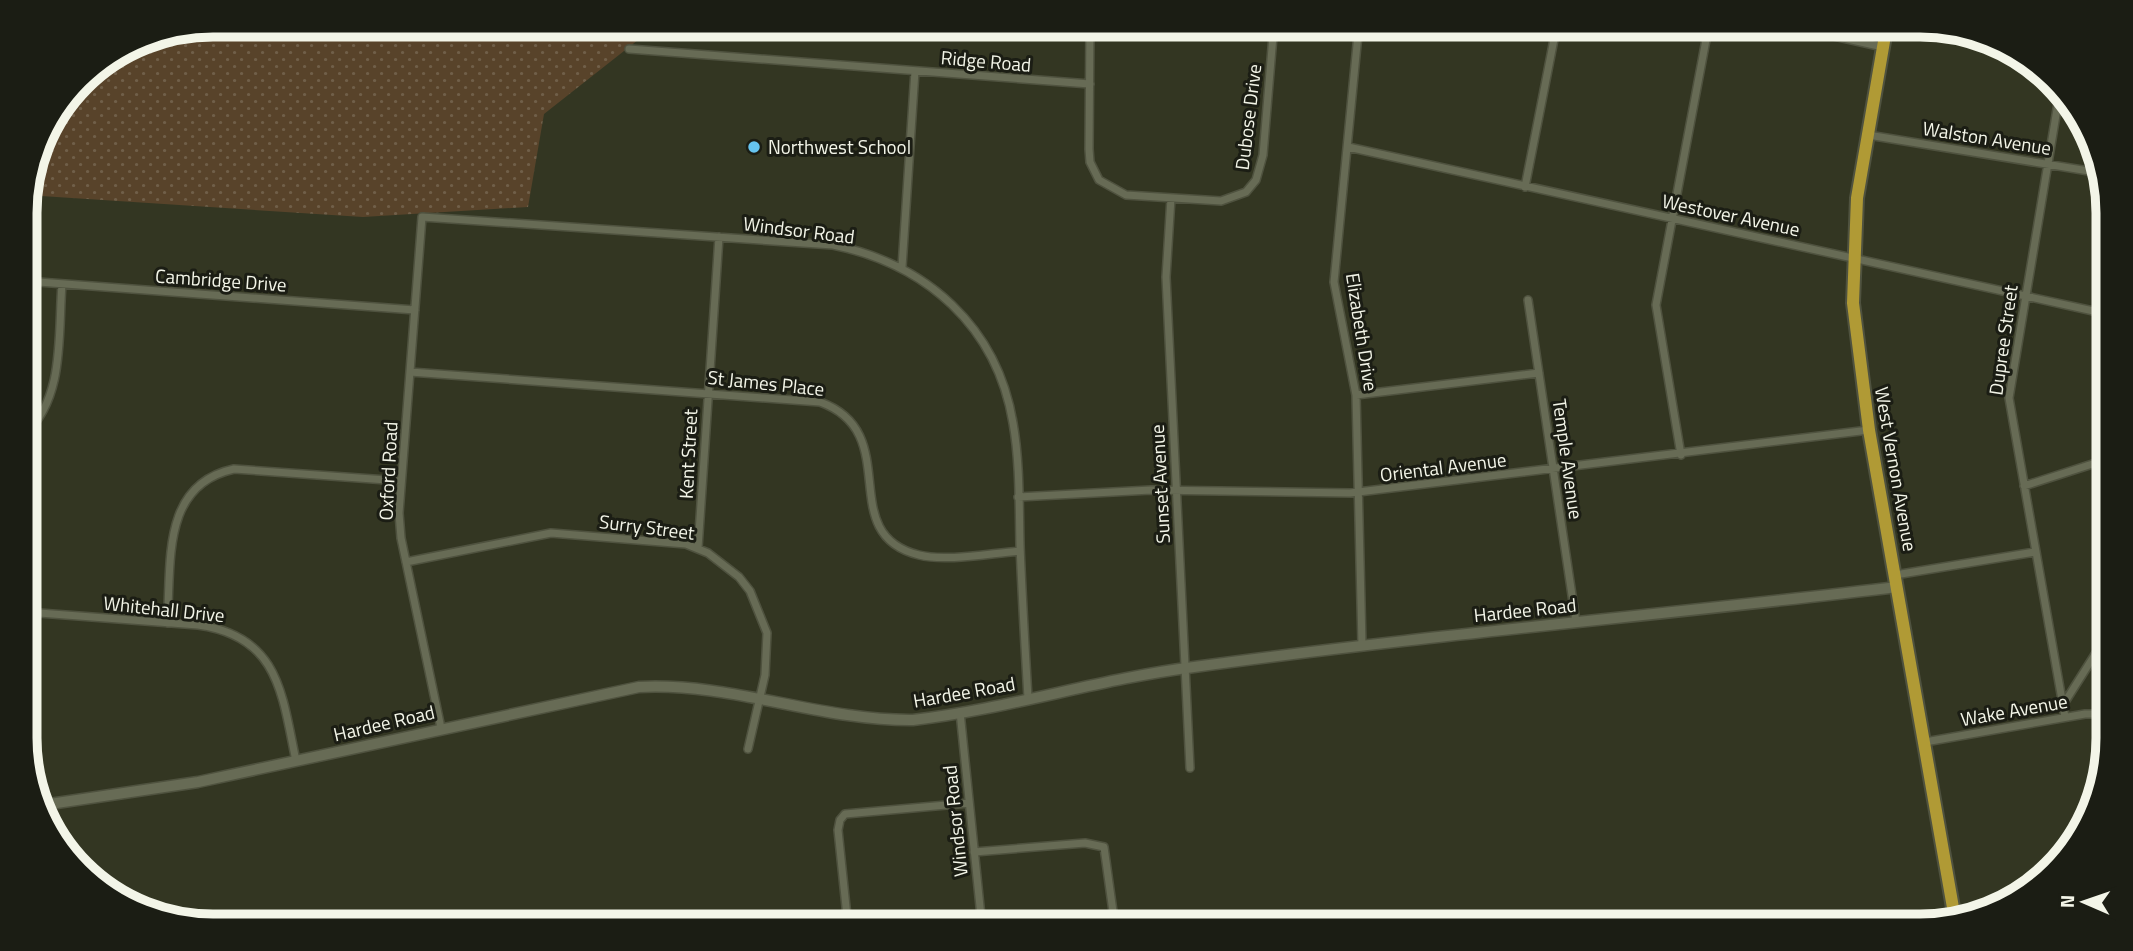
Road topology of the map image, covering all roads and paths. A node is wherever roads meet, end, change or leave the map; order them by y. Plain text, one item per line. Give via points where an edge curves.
1 (1090, 37) edge
2 (1273, 37) edge
3 (1358, 37) edge
4 (1554, 37) edge
5 (1707, 37) edge
6 (1838, 37) edge
7 (1885, 37) edge
8 (1883, 47) junction
9 (629, 48) dead end
10 (915, 71) junction
11 (1090, 84) junction
12 (2058, 103) edge
13 (1868, 135) junction
14 (1348, 147) junction
15 (2048, 164) junction
16 (2091, 171) edge
17 (1525, 187) junction
18 (1171, 198) junction
19 (1674, 219) junction
20 (719, 237) junction
21 (419, 254) joint
22 (1853, 257) junction
23 (902, 267) junction
24 (37, 282) edge
25 (62, 284) junction
26 (2024, 296) junction
27 (1528, 300) dead end
28 (415, 310) junction
29 (2096, 312) edge
30 (410, 372) junction
31 (1539, 373) junction
32 (708, 392) junction
33 (1356, 395) junction
34 (37, 423) edge
35 (1869, 430) junction
36 (1681, 455) junction
37 (2096, 463) edge
38 (1553, 470) junction
39 (401, 481) junction
40 (2024, 486) junction
41 (1177, 490) junction
42 (1359, 492) junction
43 (1018, 498) junction
44 (698, 548) junction
45 (1020, 551) junction
46 (2035, 552) junction
47 (406, 562) junction
48 (1896, 581) junction
49 (37, 613) edge
50 (1576, 622) junction
51 (167, 623) junction
52 (1362, 645) junction
53 (2096, 653) edge
54 (1185, 668) junction
55 (1028, 698) junction
56 (758, 699) junction
57 (2063, 705) junction
58 (960, 712) junction
59 (2096, 715) edge
60 (2065, 717) junction
61 (441, 728) junction
62 (1925, 742) junction
63 (748, 749) dead end
64 (296, 761) junction
65 (1190, 768) dead end
66 (969, 803) junction
67 (49, 804) edge
68 (974, 852) junction
69 (1954, 911) edge
70 (847, 914) edge
71 (981, 914) edge
72 (1113, 914) edge

1 - 11 street, Dubose Drive
2 - 18 street, Dubose Drive via 1263,155 1256,180 1230,200
3 - 14 street, Elizabeth Drive
4 - 17 street
5 - 19 street
6 - 8 street
7 - 8 main road, West Vernon Avenue
8 - 13 main road, West Vernon Avenue
9 - 10 street, Ridge Road
10 - 11 street, Ridge Road
10 - 23 street
11 - 18 street, Dubose Drive via 1090,162 1099,180 1126,195
12 - 15 street, Dupree Street
13 - 15 street, Walston Avenue
13 - 22 main road, West Vernon Avenue
14 - 17 street, Westover Avenue
14 - 33 street, Elizabeth Drive via 1334,282
15 - 16 street, Walston Avenue
15 - 26 street, Dupree Street
17 - 19 street, Westover Avenue
18 - 41 street, Sunset Avenue via 1166,277
19 - 22 street, Westover Avenue
19 - 36 street via 1656,305
20 - 21 street, Windsor Road via 422,217
20 - 23 street, Windsor Road via 832,245
20 - 32 street, Kent Street
21 - 28 street, Oxford Road
22 - 26 street, Westover Avenue
22 - 35 main road, West Vernon Avenue via 1857,349
23 - 43 street, Windsor Road via 948,301 976,331 997,369 1014,424
24 - 25 street, Cambridge Drive
25 - 28 street, Cambridge Drive
25 - 34 street via 52,394
26 - 29 street, Westover Avenue
26 - 40 street, Dupree Street via 2009,398
27 - 31 street, Temple Avenue
28 - 30 street, Oxford Road
30 - 32 street, St James Place
30 - 39 street, Oxford Road
31 - 33 street
31 - 38 street, Temple Avenue
32 - 44 street, Kent Street
32 - 45 street, St James Place via 820,402 841,412 863,440 874,516 886,536 904,550 926,556
33 - 42 street, Elizabeth Drive
35 - 36 street, Oriental Avenue
35 - 48 main road, West Vernon Avenue
36 - 38 street, Oriental Avenue
37 - 40 street
38 - 42 street, Oriental Avenue
38 - 50 street, Temple Avenue
39 - 47 street, Oxford Road via 400,529
39 - 51 street via 234,469 208,477 188,495 178,513
40 - 46 street, Dupree Street
41 - 42 street, Oriental Avenue
41 - 43 street, Oriental Avenue
41 - 54 street, Sunset Avenue
42 - 52 street, Elizabeth Drive
43 - 45 street, Windsor Road
44 - 47 street, Surry Street via 551,533
44 - 56 street, Surry Street via 738,577 760,611 768,653
45 - 55 street, Windsor Road
46 - 48 street, Hardee Road
46 - 57 street, Dupree Street
47 - 61 street, Oxford Road
48 - 50 street, Hardee Road via 1678,614
48 - 62 main road, West Vernon Avenue
49 - 51 street, Whitehall Drive
50 - 52 street, Hardee Road
51 - 64 street, Whitehall Drive via 225,630 261,653 281,691
52 - 54 street, Hardee Road
53 - 57 street
54 - 55 street, Hardee Road
54 - 65 street, Sunset Avenue
55 - 58 street, Hardee Road
56 - 58 street, Hardee Road via 893,720
56 - 61 street, Hardee Road via 689,686 639,687
56 - 63 street, Surry Street
57 - 60 street, Dupree Street
58 - 66 street, Windsor Road
59 - 60 street, Wake Avenue
60 - 62 street, Wake Avenue
61 - 64 street, Hardee Road
62 - 69 main road, West Vernon Avenue
64 - 67 street, Hardee Road via 170,788
66 - 68 street, Windsor Road
66 - 70 street via 845,814 838,830
68 - 71 street, Windsor Road
68 - 72 street via 1085,842 1104,848

